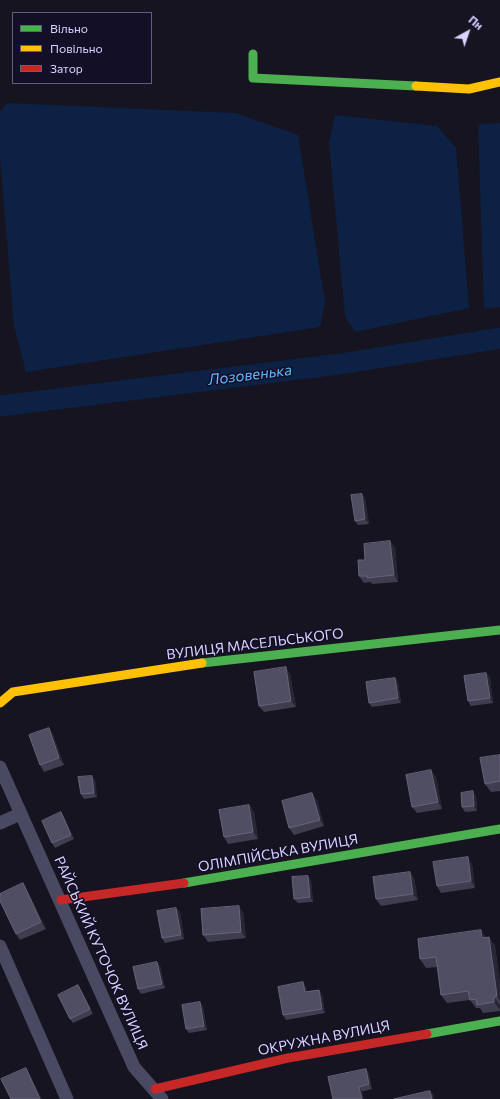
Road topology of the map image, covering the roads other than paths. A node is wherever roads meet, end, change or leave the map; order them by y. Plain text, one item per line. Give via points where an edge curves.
1 (253, 54) dead end
2 (500, 82) edge
3 (500, 630) edge
4 (0, 703) edge
5 (0, 767) edge
6 (20, 814) junction
7 (0, 823) edge
8 (500, 829) edge
9 (61, 900) junction
10 (0, 946) edge
11 (500, 1021) edge
12 (158, 1094) edge
13 (67, 1099) edge

1 - 2 street via 252,78 469,89
3 - 4 street, ВУЛИЦЯ МАСЕЛЬСЬКОГО via 177,666 13,692
5 - 6 street, РАЙСЬКИЙ КУТОЧОК ВУЛИЦЯ
6 - 7 street
6 - 9 street, РАЙСЬКИЙ КУТОЧОК ВУЛИЦЯ
8 - 9 street, ОЛІМПІЙСЬКА ВУЛИЦЯ via 207,880
9 - 12 street, РАЙСЬКИЙ КУТОЧОК ВУЛИЦЯ via 134,1067
10 - 13 street
11 - 12 street, ОКРУЖНА ВУЛИЦЯ via 288,1058

